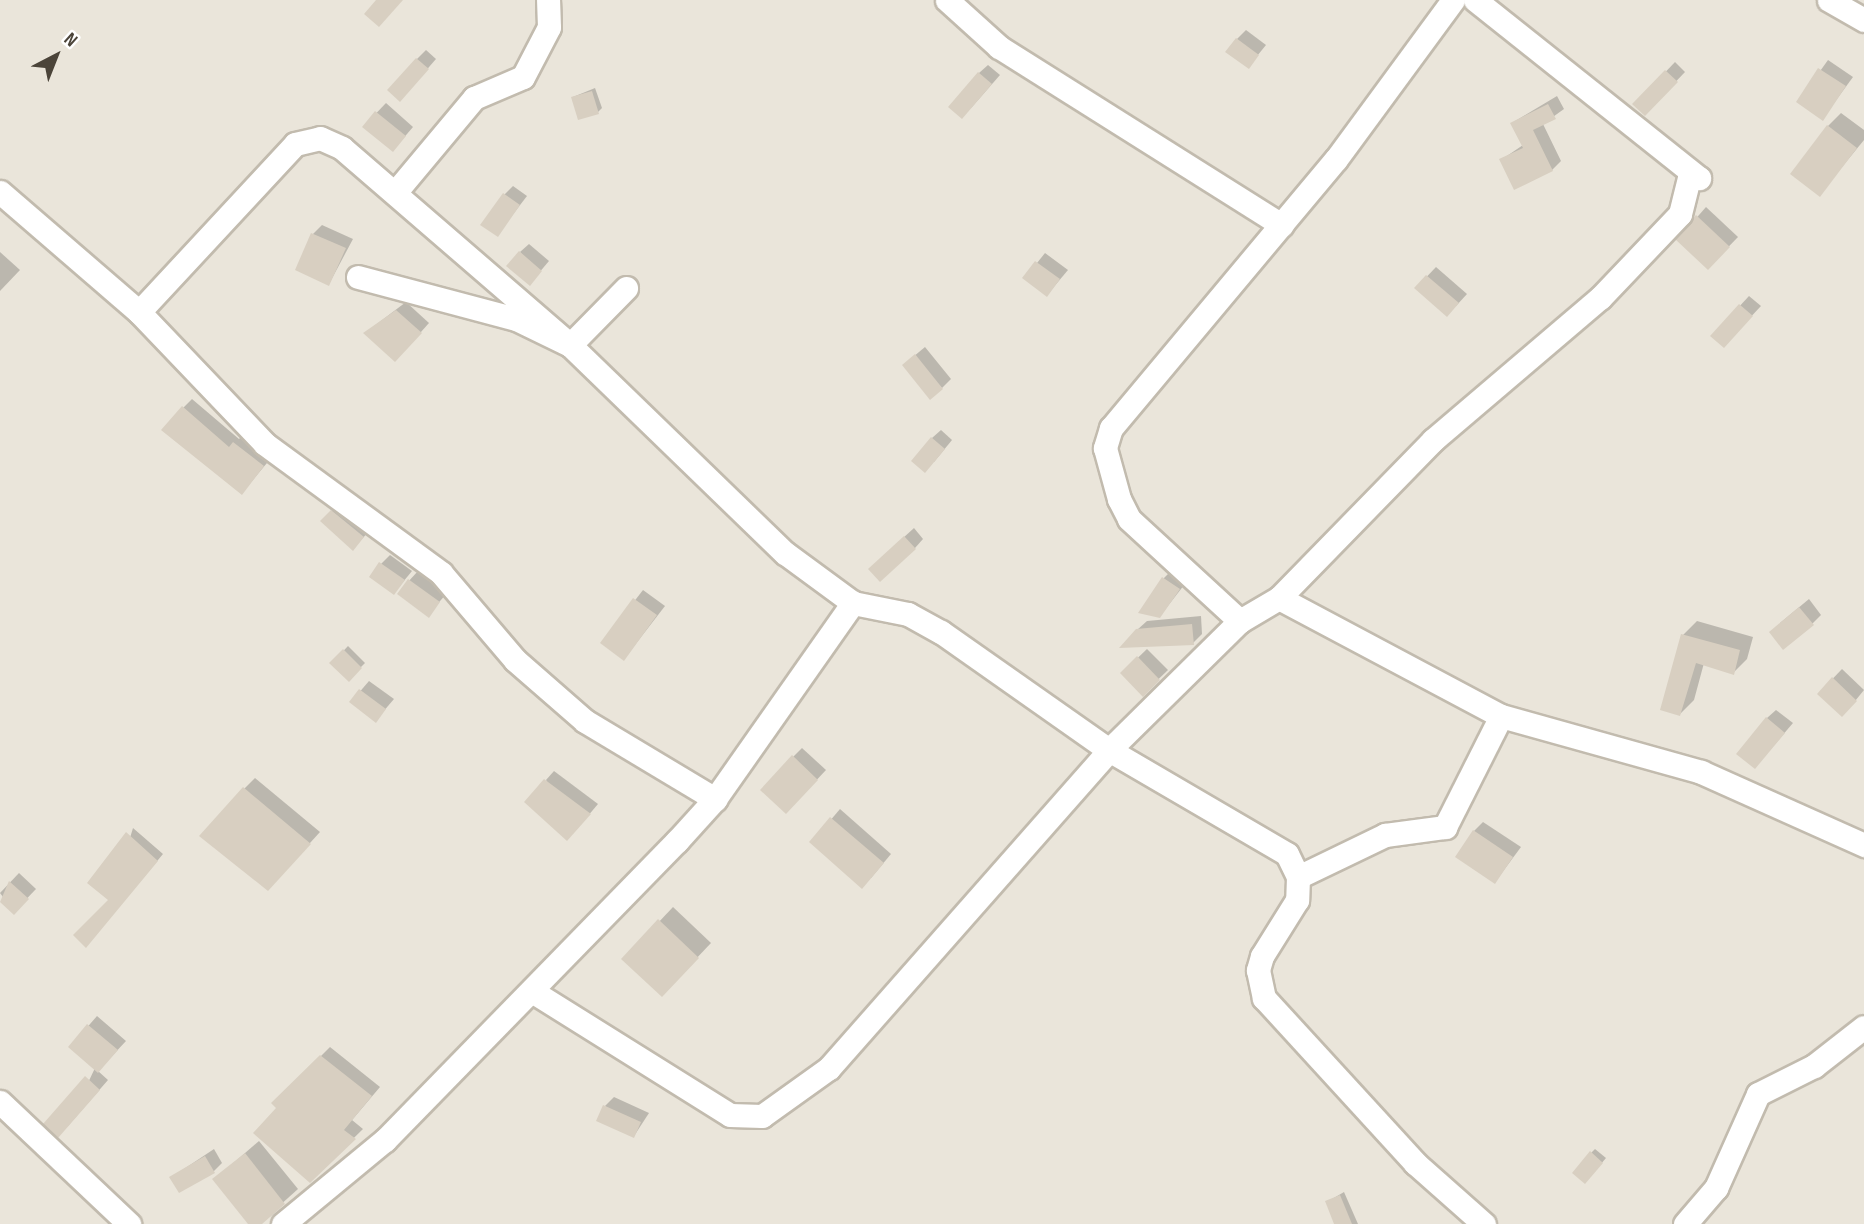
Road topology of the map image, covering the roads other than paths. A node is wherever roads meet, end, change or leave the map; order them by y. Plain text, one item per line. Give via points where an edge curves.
1 (548, 0) edge
2 (947, 0) edge
3 (1453, 0) edge
4 (1475, 0) edge
5 (1829, 0) edge
6 (1864, 20) edge
7 (398, 189) junction
8 (0, 192) edge
9 (1282, 225) junction
10 (358, 277) dead end
11 (626, 288) dead end
12 (139, 312) junction
13 (570, 345) junction
14 (1279, 598) junction
15 (853, 603) junction
16 (1240, 621) junction
17 (1501, 716) junction
18 (1109, 750) junction
19 (715, 799) junction
20 (1864, 845) edge
21 (1298, 877) junction
22 (535, 993) junction
23 (1864, 1027) edge
24 (0, 1102) edge
25 (129, 1224) edge
26 (283, 1224) edge
27 (1484, 1224) edge
28 (1685, 1224) edge

1 - 7 street via 549,27 523,77 474,98
2 - 9 street via 999,47
3 - 9 street
4 - 14 street via 1699,178 1689,177 1680,214 1600,298 1433,440
5 - 6 street
7 - 12 street via 320,138 295,145
7 - 13 street
8 - 12 street
9 - 16 street via 1111,428 1105,448 1129,519
10 - 13 street via 516,319
11 - 13 street
12 - 19 street via 265,444 441,573 515,660 585,721
13 - 15 street via 738,513
14 - 16 street
14 - 17 street
15 - 18 street via 926,623
15 - 19 street
16 - 18 street
17 - 20 street via 1701,772
17 - 21 street via 1445,827 1385,835
18 - 21 street via 1287,854
18 - 22 street via 829,1069 762,1116 730,1115
19 - 22 street
21 - 27 street via 1297,900 1258,970 1264,998 1415,1163
22 - 26 street via 385,1140
23 - 28 street via 1814,1066 1758,1094 1716,1188
24 - 25 street

